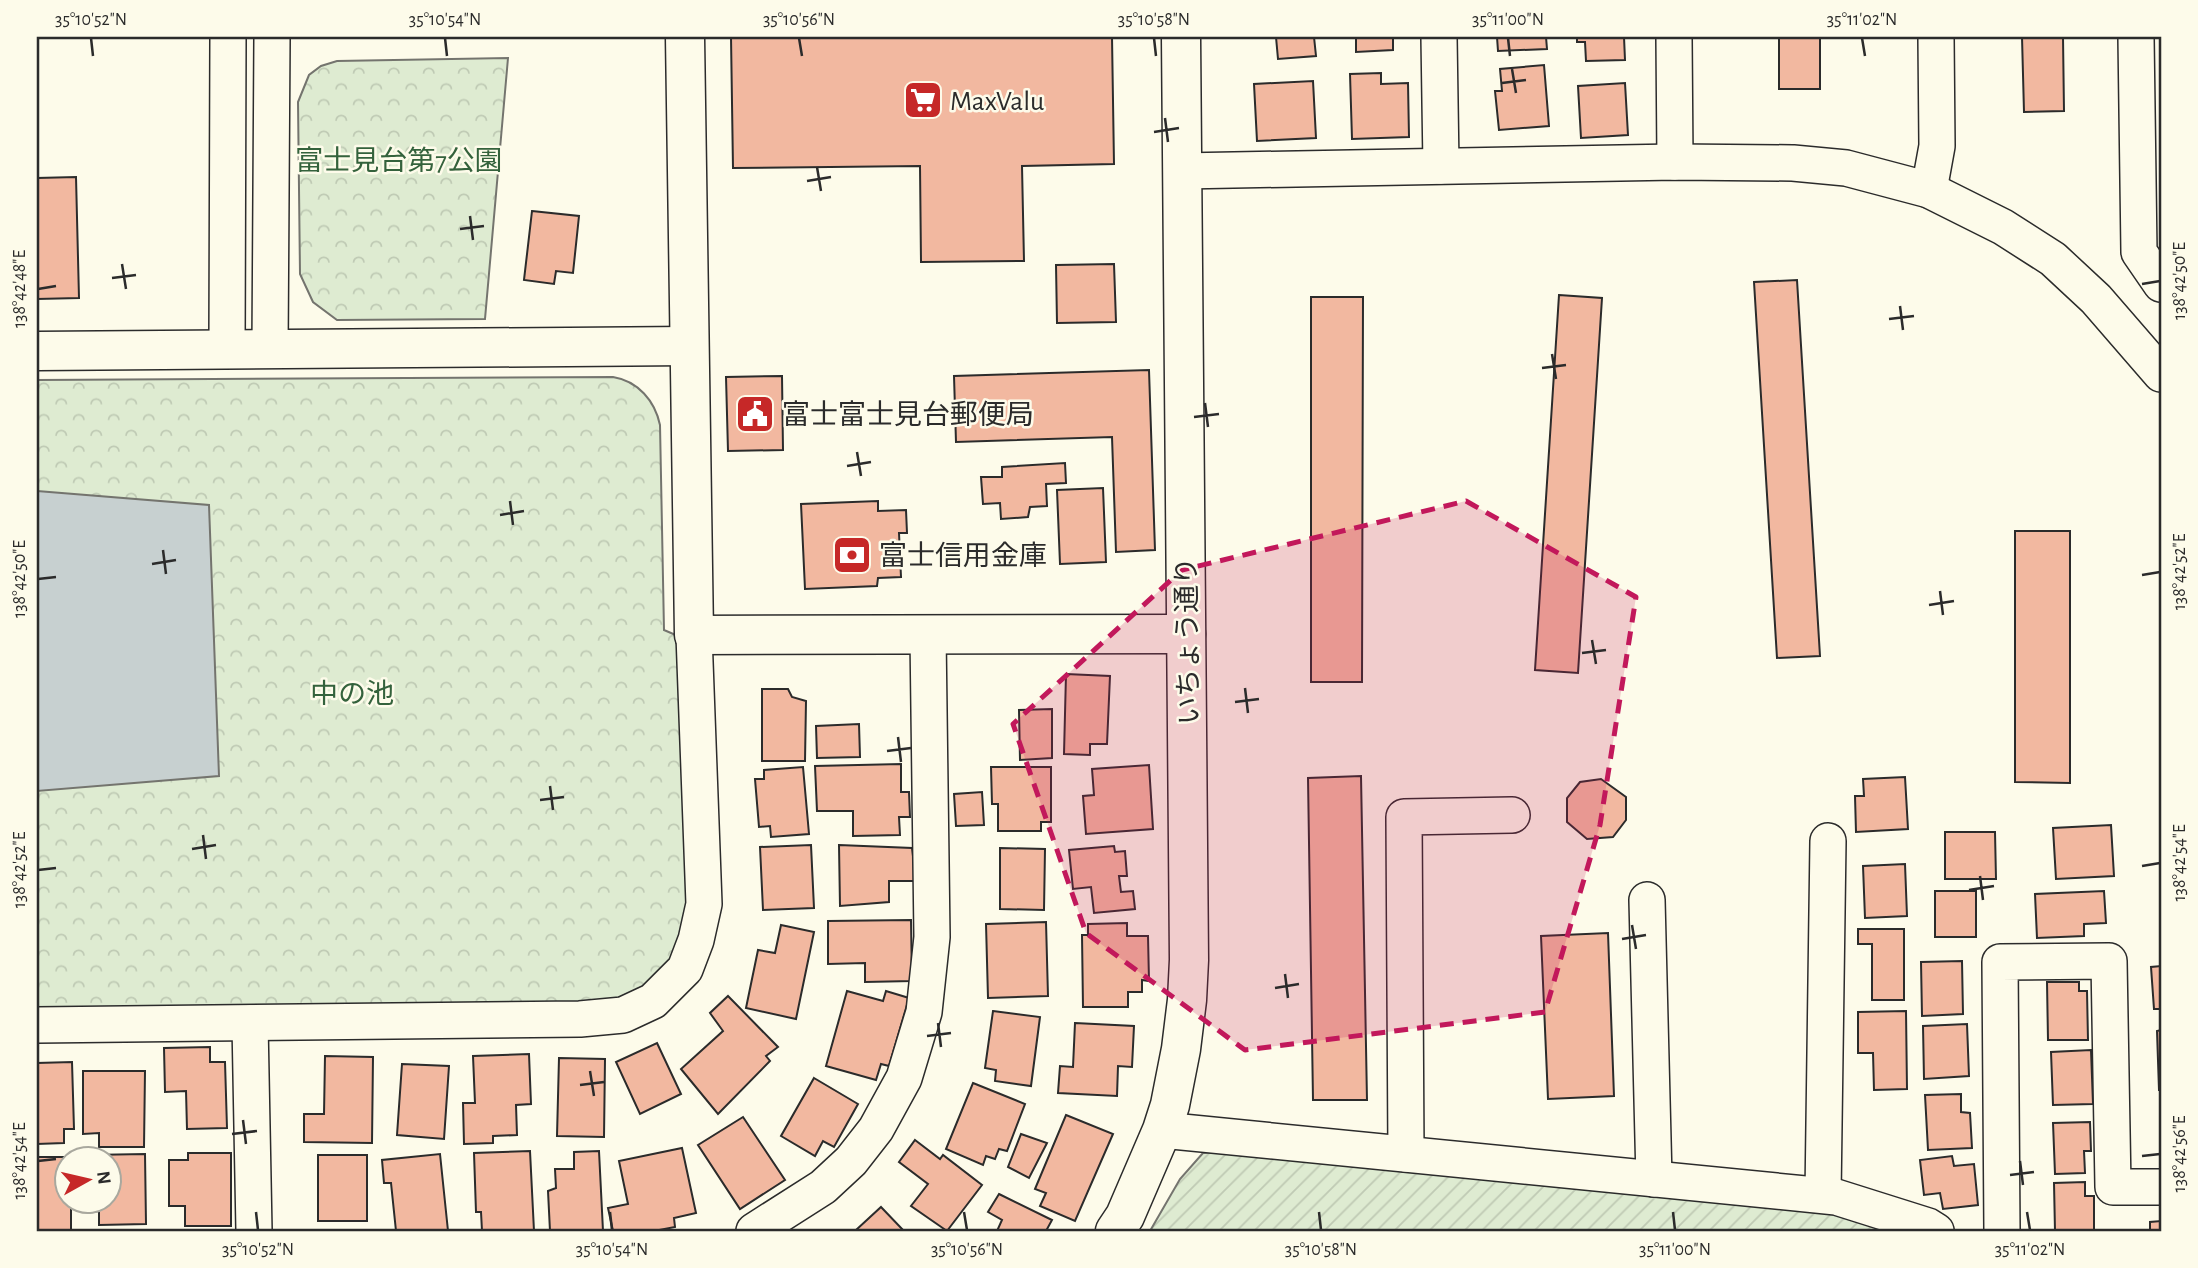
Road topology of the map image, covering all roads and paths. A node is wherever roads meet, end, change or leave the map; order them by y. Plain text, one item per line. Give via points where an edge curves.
1 (228, 37) edge
2 (272, 37) edge
3 (685, 37) edge
4 (1181, 37) edge
5 (1439, 37) edge
6 (1674, 37) edge
7 (1937, 37) edge
8 (2136, 37) edge
9 (1675, 162) junction
10 (1441, 166) junction
11 (1182, 171) junction
12 (1929, 190) junction
13 (2161, 284) edge
14 (689, 346) junction
15 (228, 349) junction
16 (270, 349) junction
17 (37, 351) edge
18 (2161, 374) edge
19 (1186, 634) junction
20 (694, 635) junction
21 (928, 635) junction
22 (1512, 815) dead end
23 (1828, 841) dead end
24 (1647, 900) dead end
25 (250, 1023) junction
26 (37, 1025) edge
27 (1162, 1130) junction
28 (1406, 1154) junction
29 (1654, 1179) junction
30 (2161, 1187) edge
31 (1823, 1195) junction
32 (254, 1231) edge
33 (754, 1231) edge
34 (1115, 1231) edge
35 (1936, 1231) edge
36 (2002, 1231) edge

1 - 15 street
2 - 16 street
3 - 14 street
4 - 11 street, いちょう通り
5 - 10 street
6 - 9 street
7 - 12 street via 1937,146
8 - 13 street via 2139,252
9 - 10 street
9 - 12 street via 1846,168
10 - 11 street
11 - 19 street, いちょう通り
12 - 18 street via 2004,227 2053,259 2096,299
14 - 16 street
14 - 20 street
15 - 16 street
15 - 17 street
19 - 21 street
19 - 27 street, いちょう通り via 1189,960 1181,1049
20 - 21 street
20 - 25 street via 704,904 685,969 653,1001 623,1015 580,1019
21 - 33 street via 932,937 925,1012 904,1078 876,1129 824,1187
22 - 28 street via 1404,817
23 - 31 street
24 - 29 street
25 - 26 street
25 - 32 street
27 - 28 street
27 - 34 street, いちょう通り
28 - 29 street
29 - 31 street
30 - 36 street via 2113,1188 2109,961 2000,962
31 - 35 street

